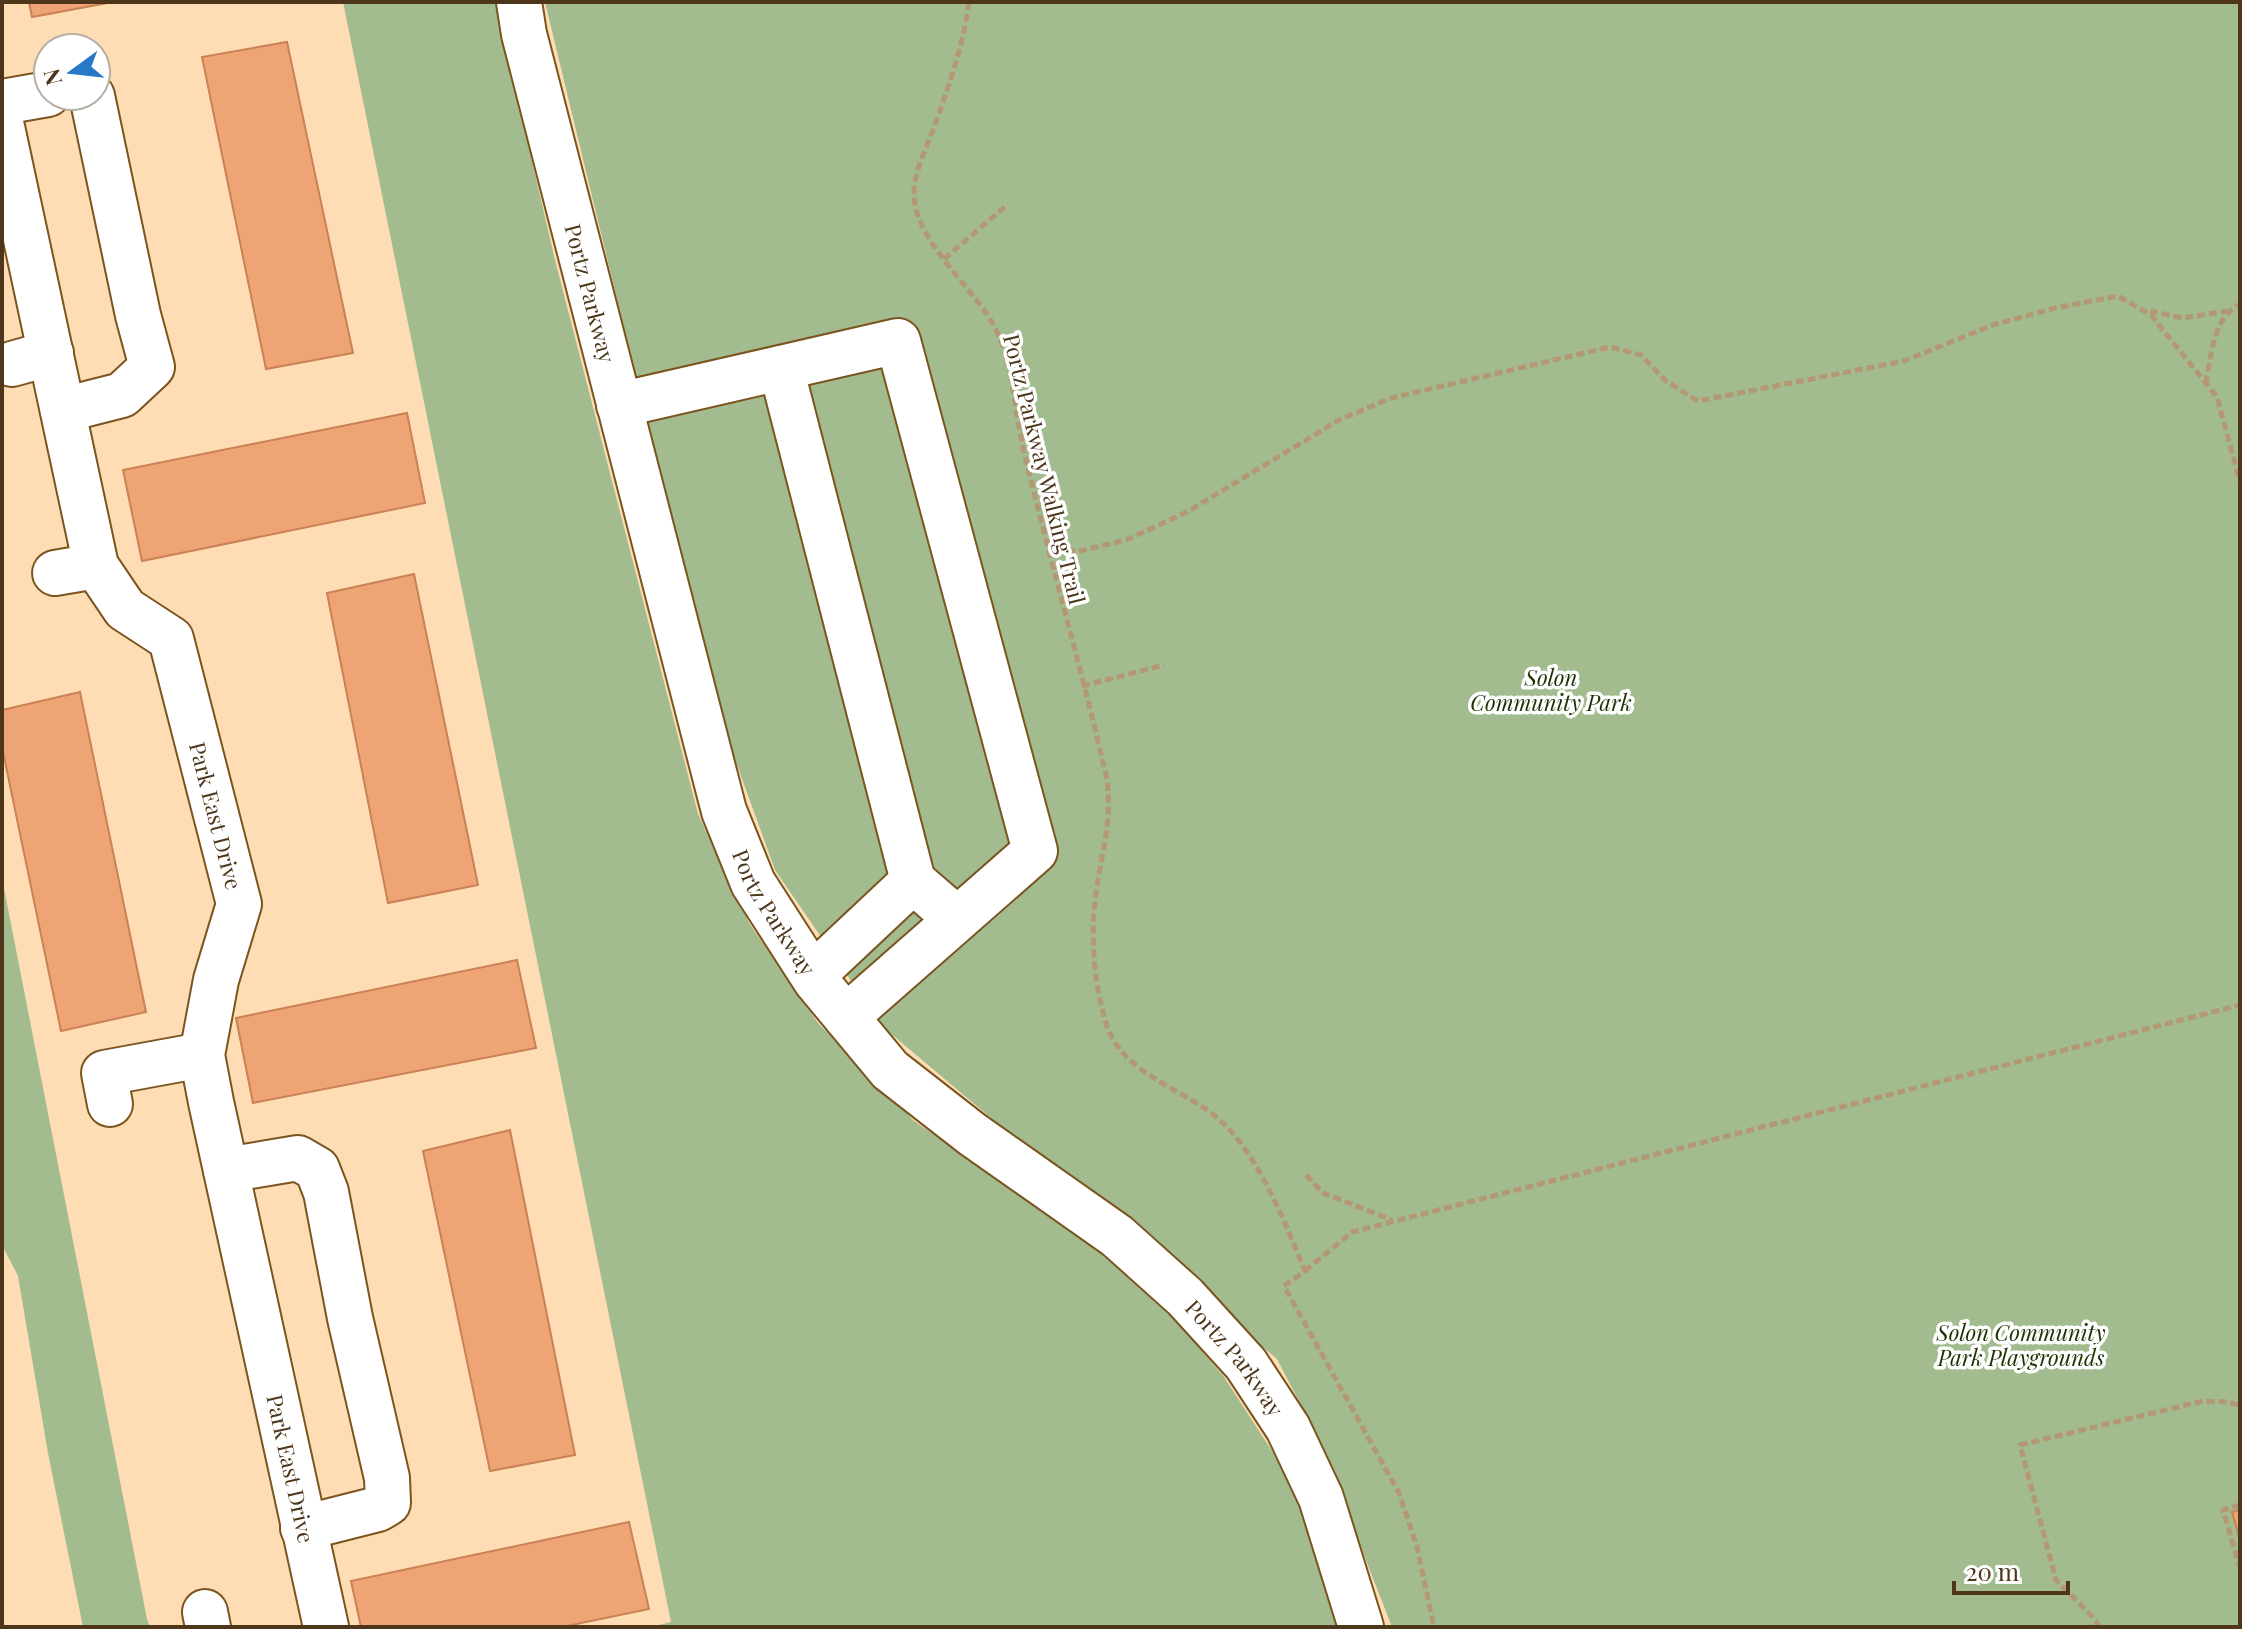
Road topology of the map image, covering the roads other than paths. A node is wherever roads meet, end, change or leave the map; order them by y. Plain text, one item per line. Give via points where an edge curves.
1 (519, 2) edge
2 (32, 97) edge
3 (2, 102) edge
4 (95, 112) edge
5 (2, 127) edge
6 (781, 368) junction
7 (619, 405) junction
8 (63, 410) junction
9 (913, 881) junction
10 (957, 919) junction
11 (813, 975) junction
12 (846, 1017) junction
13 (202, 1055) junction
14 (110, 1104) dead end
15 (226, 1170) junction
16 (303, 1528) junction
17 (314, 1625) edge
18 (1361, 1627) edge

1 - 7 street, Portz Parkway
2 - 3 street
4 - 8 street via 152,367 122,395
5 - 8 street, Park East Drive via 32,358
6 - 7 street
6 - 9 street
6 - 10 street via 898,341 1035,851
7 - 11 street, Portz Parkway via 724,811 753,883
8 - 13 street, Park East Drive via 76,570 171,639 239,904 216,980
9 - 10 street
9 - 11 street
10 - 12 street
11 - 12 street, Portz Parkway
12 - 18 street, Portz Parkway via 890,1070 1117,1236 1185,1297 1246,1364 1288,1428 1321,1498
13 - 14 street via 104,1073
13 - 15 street, Park East Drive
15 - 16 street, Park East Drive
15 - 16 street via 298,1158 317,1169 326,1192 388,1503
16 - 17 street, Park East Drive

